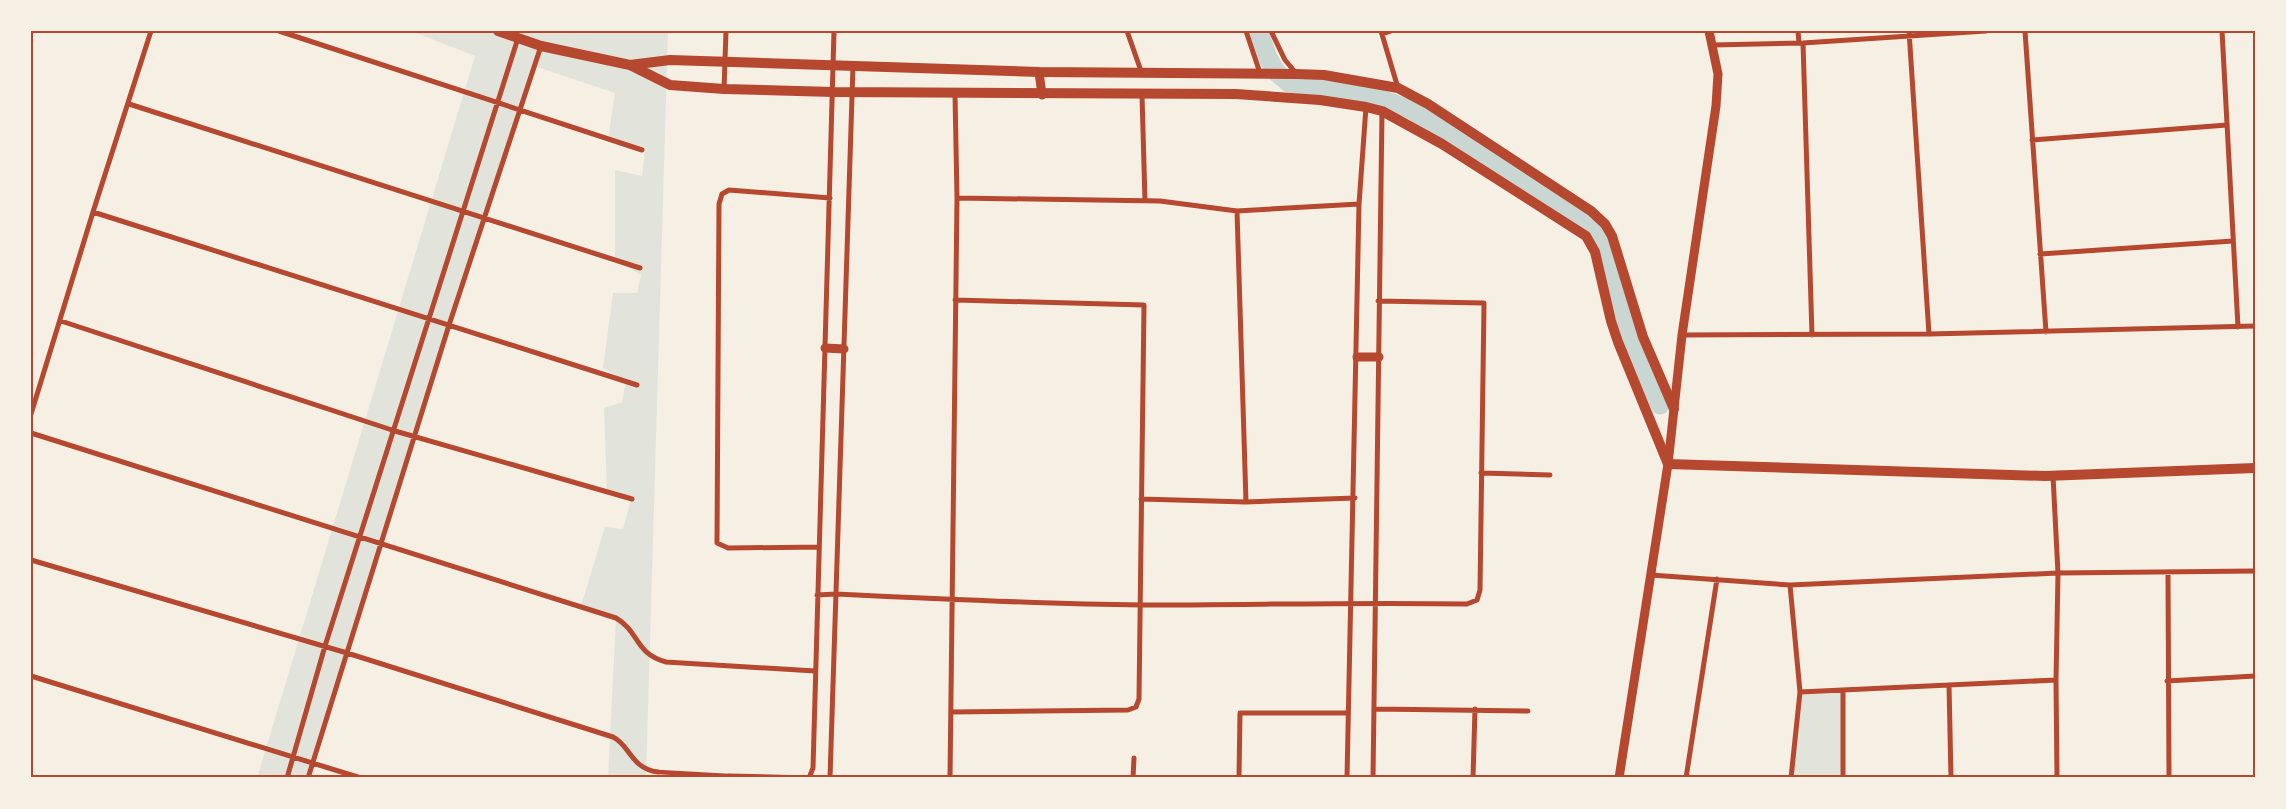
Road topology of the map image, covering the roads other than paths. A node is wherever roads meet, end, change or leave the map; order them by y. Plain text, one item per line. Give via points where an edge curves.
1 (151, 31) edge
2 (279, 31) edge
3 (498, 31) edge
4 (726, 31) edge
5 (834, 31) edge
6 (1127, 31) edge
7 (1246, 31) edge
8 (1271, 31) edge
9 (1391, 31) edge
10 (1709, 31) edge
11 (1798, 31) edge
12 (1986, 31) edge
13 (2025, 31) edge
14 (2222, 31) edge
15 (1381, 33) edge
16 (1909, 34) edge
17 (518, 38) junction
18 (1801, 43) junction
19 (1714, 45) junction
20 (540, 46) junction
21 (726, 62) junction
22 (630, 65) junction
23 (833, 65) junction
24 (853, 65) junction
25 (1140, 71) junction
26 (1039, 72) junction
27 (1260, 73) junction
28 (1296, 74) junction
29 (1398, 88) junction
30 (724, 89) junction
31 (833, 92) junction
32 (852, 92) junction
33 (955, 94) junction
34 (1042, 95) junction
35 (1142, 95) junction
36 (129, 104) junction
37 (499, 104) junction
38 (1366, 107) junction
39 (519, 111) junction
40 (1382, 111) junction
41 (2227, 125) junction
42 (2032, 140) junction
43 (642, 150) dead end
44 (830, 198) junction
45 (957, 198) junction
46 (1145, 201) junction
47 (1359, 204) junction
48 (463, 211) junction
49 (1237, 211) junction
50 (93, 212) junction
51 (483, 219) junction
52 (2233, 241) junction
53 (2040, 254) junction
54 (640, 268) dead end
55 (955, 300) junction
56 (1378, 301) junction
57 (429, 318) junction
58 (61, 321) junction
59 (449, 325) junction
60 (2255, 326) edge
61 (2238, 327) junction
62 (2046, 332) junction
63 (1682, 334) junction
64 (1928, 334) junction
65 (1812, 335) junction
66 (825, 348) junction
67 (844, 349) junction
68 (1379, 357) junction
69 (1357, 358) junction
70 (637, 385) dead end
71 (1674, 409) junction
72 (31, 414) edge
73 (395, 431) junction
74 (31, 434) edge
75 (415, 436) junction
76 (2255, 462) edge
77 (1668, 464) junction
78 (2236, 468) junction
79 (2255, 468) edge
80 (1481, 473) junction
81 (1550, 475) dead end
82 (2053, 476) junction
83 (1354, 498) junction
84 (632, 499) dead end
85 (1141, 499) junction
86 (1246, 502) junction
87 (360, 537) junction
88 (381, 543) junction
89 (819, 547) junction
90 (31, 560) edge
91 (2255, 571) edge
92 (2168, 572) junction
93 (2058, 573) junction
94 (1651, 575) junction
95 (1717, 579) junction
96 (1790, 585) junction
97 (836, 594) junction
98 (817, 595) junction
99 (951, 600) junction
100 (1377, 602) junction
101 (1351, 603) junction
102 (1141, 605) junction
103 (325, 646) junction
104 (347, 652) junction
105 (815, 671) junction
106 (31, 676) edge
107 (2255, 676) edge
108 (2056, 680) junction
109 (2167, 681) junction
110 (1949, 686) junction
111 (1843, 690) junction
112 (1800, 692) junction
113 (1376, 709) junction
114 (1475, 709) junction
115 (1528, 711) dead end
116 (951, 712) junction
117 (1348, 714) junction
118 (293, 757) junction
119 (1134, 758) dead end
120 (312, 763) junction
121 (658, 772) joint
122 (729, 776) joint
123 (287, 778) edge
124 (308, 778) edge
125 (361, 778) edge
126 (809, 778) edge
127 (830, 778) edge
128 (950, 778) edge
129 (1133, 778) edge
130 (1239, 778) edge
131 (1347, 778) edge
132 (1373, 778) edge
133 (1473, 778) edge
134 (1619, 778) edge
135 (1686, 778) edge
136 (1791, 778) edge
137 (1843, 778) edge
138 (1951, 778) edge
139 (2057, 778) edge
140 (2169, 778) edge

1 - 36 street
2 - 37 street
3 - 17 main road
4 - 21 street
5 - 23 street
6 - 25 street
7 - 27 street
8 - 28 street
9 - 15 street
10 - 19 street
11 - 18 street
12 - 16 street
13 - 42 street
14 - 41 street
15 - 29 street
16 - 18 street
16 - 64 street
17 - 20 main road
17 - 37 street
18 - 19 street
18 - 65 street
19 - 63 street via 1718,74 1716,106
20 - 22 main road
20 - 39 street
21 - 22 main road via 670,60
21 - 23 main road
21 - 30 street
22 - 30 main road via 670,85
23 - 24 main road
23 - 31 street
24 - 26 main road
24 - 32 street
25 - 26 main road
25 - 27 main road
26 - 34 street
27 - 28 main road
28 - 29 main road via 1333,76
29 - 71 main road via 1532,170 1605,224 1618,253 1643,337
30 - 31 main road
31 - 32 main road
31 - 44 street
32 - 33 main road
32 - 67 street
33 - 34 main road
33 - 45 street
34 - 35 main road
35 - 38 main road via 1262,95
35 - 46 street
36 - 48 street
36 - 50 street
37 - 39 street
37 - 48 street
38 - 40 main road
38 - 47 street
39 - 43 street
39 - 51 street
40 - 56 street
40 - 77 main road via 1442,144 1586,236 1595,252 1618,342
41 - 42 street
41 - 52 street
42 - 53 street
44 - 66 street
44 - 89 street via 729,190 722,194 718,204 717,543 728,548
45 - 46 street
45 - 55 street
46 - 49 street
47 - 49 street
47 - 69 street
48 - 51 street
48 - 57 street
49 - 86 street
50 - 57 street
50 - 58 street
51 - 54 street
51 - 59 street
52 - 53 street
52 - 61 street
53 - 62 street
55 - 85 street via 1144,305
55 - 99 street
56 - 68 street
56 - 80 street via 1484,303
57 - 59 street
57 - 73 street
58 - 72 street
58 - 73 street
59 - 70 street
59 - 75 street
60 - 61 street
61 - 62 street
62 - 64 street
63 - 65 street
63 - 71 street
64 - 65 street
66 - 67 street
66 - 89 street
67 - 97 street
68 - 69 street
68 - 100 street
69 - 83 street
71 - 77 street
73 - 75 street
73 - 87 street
74 - 87 street
75 - 84 street
75 - 88 street
76 - 78 main road
77 - 82 main road
77 - 94 street
78 - 79 main road
78 - 82 main road
80 - 81 street
80 - 100 street via 1480,590 1477,600 1467,604
82 - 93 street
83 - 86 street
83 - 101 street
85 - 86 street
85 - 102 street
87 - 88 street
87 - 103 street
88 - 104 street
88 - 105 street via 616,618 624,622 647,654 661,661
89 - 98 street
90 - 103 street
91 - 92 street
92 - 93 street
92 - 109 street
93 - 96 street
93 - 108 street
94 - 95 street
94 - 134 street
95 - 96 street
95 - 135 street
96 - 112 street
97 - 98 street
97 - 99 street
97 - 127 street
98 - 105 street
99 - 102 street
99 - 116 street
100 - 101 street
100 - 113 street
101 - 102 street
101 - 117 street
102 - 116 street via 1139,699 1136,707 1128,710
103 - 104 street
103 - 118 street
104 - 120 street
104 - 121 street via 613,737 642,766
105 - 126 street via 813,768
106 - 118 street
107 - 109 street
108 - 110 street
108 - 139 street
109 - 140 street
110 - 111 street
110 - 138 street
111 - 112 street
111 - 137 street
112 - 136 street
113 - 114 street
113 - 132 street
114 - 115 street
114 - 133 street
116 - 128 street
117 - 130 street via 1240,713
117 - 131 street
118 - 120 street
118 - 123 street
119 - 129 street
120 - 124 street
120 - 125 street
121 - 122 street
122 - 126 street

